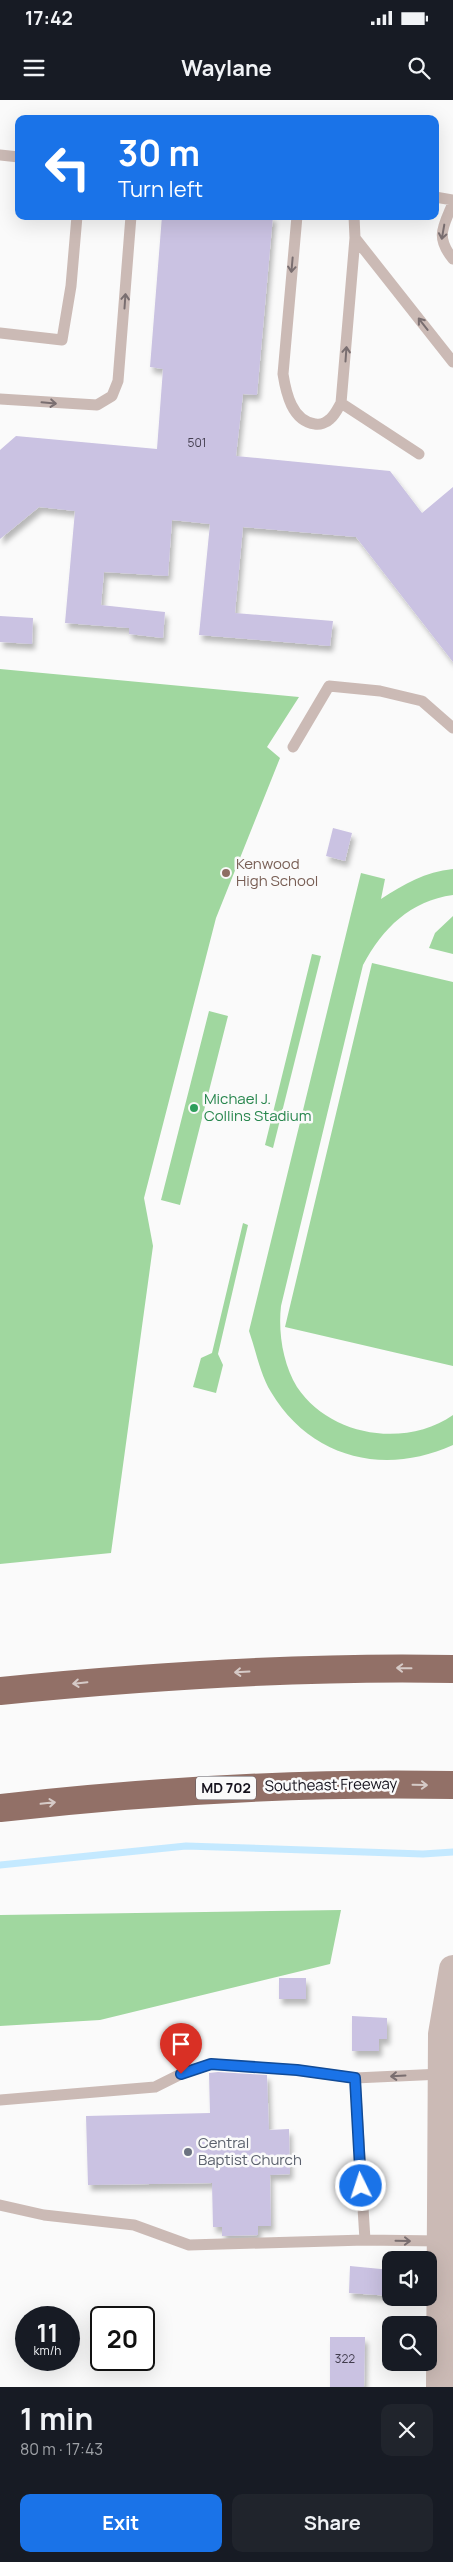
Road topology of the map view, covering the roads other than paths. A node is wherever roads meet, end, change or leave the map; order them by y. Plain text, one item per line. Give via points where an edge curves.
1 (0, 155) edge
2 (15, 157) edge
3 (439, 199) edge
4 (453, 201) edge
5 (77, 220) edge
6 (131, 220) edge
7 (296, 220) edge
8 (354, 220) edge
9 (355, 238) junction
10 (453, 259) edge
11 (0, 333) edge
12 (453, 362) edge
13 (0, 399) edge
14 (341, 402) junction
15 (419, 454) dead end
16 (453, 728) edge
17 (293, 747) dead end
18 (453, 1669) edge
19 (0, 1691) edge
20 (453, 1785) edge
21 (0, 1808) edge
22 (453, 1969) edge
23 (442, 2074) junction
24 (355, 2078) junction
25 (0, 2100) edge
26 (0, 2205) edge
27 (365, 2240) junction
28 (440, 2242) junction
29 (440, 2387) edge

1 - 2 lane
3 - 4 lane
4 -> 10 lane via 441,239
5 - 11 lane via 62,340
13 -> 6 lane via 97,405 112,396 118,381
7 -> 14 lane via 283,374 285,389 297,414 306,423 319,424 330,420
8 - 9 lane
12 -> 9 lane
14 -> 9 lane
14 - 15 lane
16 - 17 lane via 422,701 330,686
18 -> 19 highway via 247,1672 109,1680
21 -> 20 highway, Southeast Freeway / MD 702 via 120,1795 256,1787
22 - 23 street via 442,2034
23 -> 24 lane
23 - 28 street
24 - 25 lane via 211,2064 155,2087
24 - 27 lane
26 - 27 lane via 44,2216 134,2225 189,2245
27 -> 28 lane
28 - 29 street

